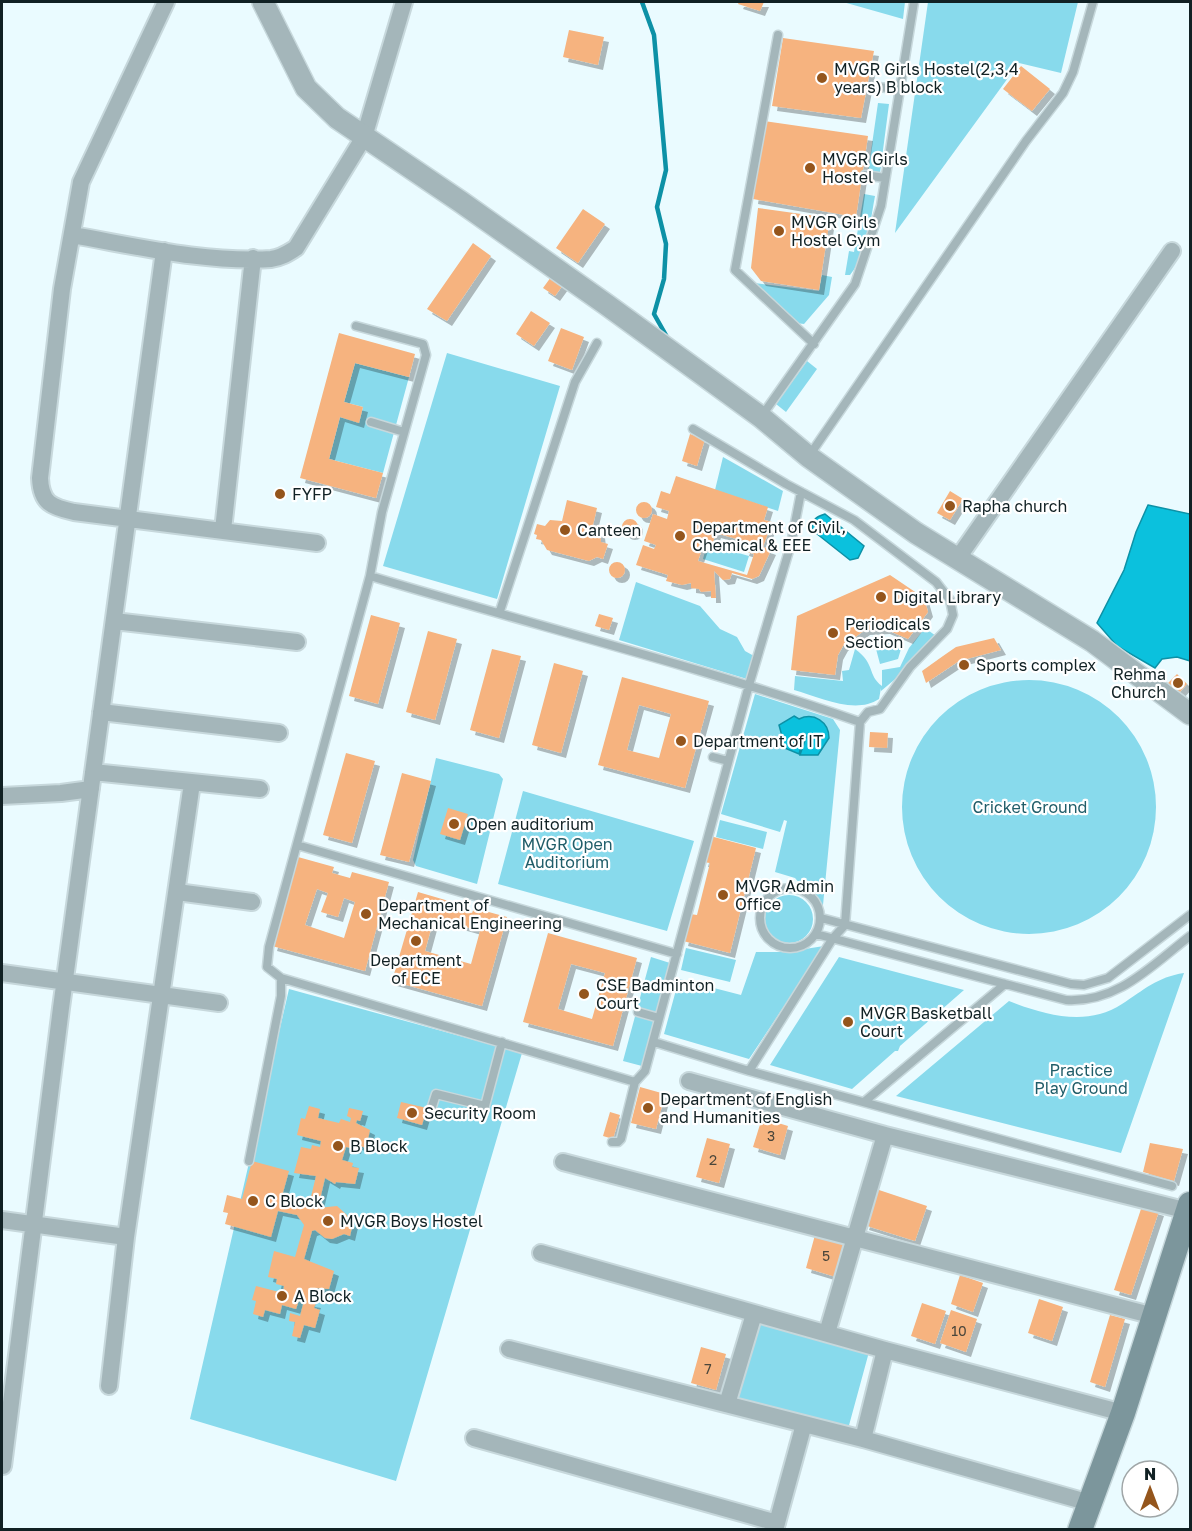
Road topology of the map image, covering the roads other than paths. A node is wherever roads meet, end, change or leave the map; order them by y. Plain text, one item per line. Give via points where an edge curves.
1 (166, 2) edge
2 (262, 2) edge
3 (404, 2) edge
4 (914, 2) edge
5 (1093, 2) edge
6 (778, 35) dead end
7 (877, 87) dead end
8 (900, 89) junction
9 (364, 137) junction
10 (865, 175) dead end
11 (885, 178) junction
12 (72, 235) junction
13 (164, 251) junction
14 (1172, 251) dead end
15 (253, 258) junction
16 (356, 326) dead end
17 (597, 343) dead end
18 (814, 344) junction
19 (760, 417) junction
20 (371, 422) dead end
21 (693, 429) dead end
22 (404, 432) junction
23 (809, 457) junction
24 (801, 492) junction
25 (128, 519) junction
26 (223, 530) junction
27 (317, 543) dead end
28 (958, 558) junction
29 (370, 576) junction
30 (500, 611) junction
31 (114, 621) junction
32 (297, 642) dead end
33 (749, 685) junction
34 (101, 712) junction
35 (1191, 714) edge
36 (860, 722) junction
37 (279, 733) dead end
38 (713, 757) dead end
39 (728, 761) junction
40 (92, 781) junction
41 (192, 783) junction
42 (260, 789) dead end
43 (2, 796) edge
44 (297, 845) junction
45 (177, 892) junction
46 (252, 902) dead end
47 (1191, 915) edge
48 (820, 918) junction
49 (845, 925) junction
50 (816, 934) junction
51 (1191, 936) edge
52 (832, 938) junction
53 (677, 954) junction
54 (2, 973) edge
55 (281, 978) junction
56 (65, 981) junction
57 (1005, 984) junction
58 (163, 995) junction
59 (219, 1003) dead end
60 (638, 1012) dead end
61 (659, 1018) junction
62 (502, 1042) junction
63 (654, 1042) junction
64 (749, 1071) junction
65 (689, 1081) dead end
66 (635, 1082) junction
67 (864, 1102) junction
68 (429, 1116) dead end
69 (885, 1135) junction
70 (612, 1142) dead end
71 (249, 1161) dead end
72 (563, 1162) dead end
73 (1172, 1186) dead end
74 (1190, 1207) edge
75 (2, 1220) edge
76 (33, 1226) junction
77 (126, 1238) junction
78 (855, 1238) junction
79 (540, 1253) dead end
80 (754, 1314) junction
81 (1154, 1316) junction
82 (827, 1334) junction
83 (509, 1349) dead end
84 (885, 1350) junction
85 (109, 1386) dead end
86 (727, 1404) junction
87 (1123, 1413) junction
88 (804, 1424) junction
89 (474, 1438) dead end
90 (863, 1439) junction
91 (3, 1466) dead end
92 (1090, 1503) junction
93 (776, 1526) edge
94 (1080, 1530) edge

1 - 12 street via 81,182
2 - 9 street via 306,88 336,118
3 - 9 street
4 - 8 lane
5 - 23 lane via 1063,93
6 - 18 lane via 735,270
7 - 8 lane
8 - 11 lane
9 - 15 street via 296,248 272,259
9 - 19 street
10 - 11 lane
11 - 18 lane via 881,206 855,284
12 - 13 street
12 - 25 street via 40,487 45,502 52,508
13 - 15 street
13 - 25 street
14 - 28 street
15 - 26 street
16 - 22 lane via 423,344 426,355
17 - 30 lane via 575,382
18 - 19 lane
19 - 23 street
20 - 22 lane
21 - 24 lane
22 - 29 lane via 382,512
23 - 28 street
24 - 33 lane
24 - 36 lane via 854,520 936,582 950,600 954,615 947,629 910,667 880,708 868,712
25 - 26 street
25 - 31 street
26 - 27 street
28 - 35 street via 1092,641
29 - 30 lane
29 - 44 lane
30 - 33 lane
31 - 32 street
31 - 34 street
33 - 36 lane
33 - 39 lane
34 - 37 street
34 - 40 street
36 - 49 lane
38 - 39 lane
39 - 53 lane
40 - 41 street
40 - 43 street via 61,794
40 - 56 street
41 - 42 street
41 - 45 street
44 - 53 lane
44 - 55 lane via 269,947 267,967
45 - 46 street
45 - 58 street
47 - 49 lane via 1108,978 1084,985
48 - 49 lane
48 - 50 lane
48 - 50 lane via 810,895 795,888 769,894 761,909 761,927 778,946 795,948
49 - 52 lane
50 - 52 lane
51 - 57 lane via 1115,993 1098,999 1066,1000
52 - 57 lane
52 - 64 lane
53 - 61 lane
54 - 56 street
55 - 62 lane
55 - 71 lane via 281,996
56 - 58 street
56 - 76 street
57 - 67 lane
58 - 59 street
58 - 77 street
60 - 61 lane
61 - 63 lane
62 - 66 lane
62 - 68 lane via 485,1106 436,1095
63 - 64 lane
63 - 66 lane via 645,1071
64 - 67 lane
65 - 69 street
66 - 70 lane via 621,1139
67 - 73 lane
69 - 74 street
69 - 78 street
72 - 78 street
74 - 81 main road
75 - 76 street
76 - 77 street
76 - 91 street
77 - 85 street
78 - 81 street
78 - 82 street
79 - 80 street
80 - 82 street
80 - 86 street
81 - 87 main road
82 - 84 street
83 - 86 street
84 - 87 street
84 - 90 street
86 - 88 street
87 - 92 main road
88 - 90 street
88 - 93 street
89 - 93 street
90 - 92 street
92 - 94 main road

